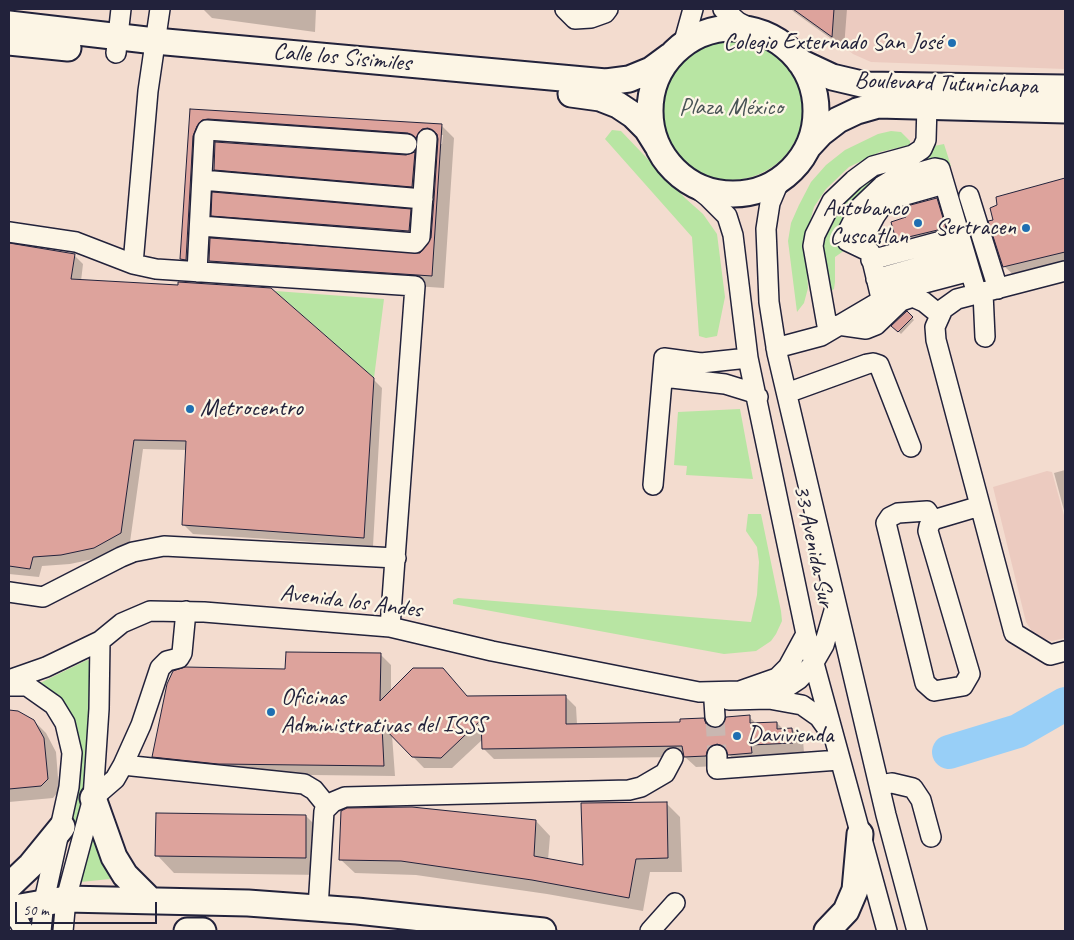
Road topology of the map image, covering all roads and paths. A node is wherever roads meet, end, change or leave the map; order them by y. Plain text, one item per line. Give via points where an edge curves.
1 (121, 9) edge
2 (160, 9) edge
3 (565, 9) edge
4 (608, 9) edge
5 (693, 9) edge
6 (723, 9) edge
7 (9, 24) edge
8 (755, 31) junction
9 (9, 42) edge
10 (117, 45) junction
11 (153, 49) junction
12 (676, 50) junction
13 (800, 62) junction
14 (1065, 88) edge
15 (927, 105) junction
16 (1065, 110) edge
17 (428, 139) dead end
18 (407, 144) dead end
19 (657, 145) junction
20 (807, 149) junction
21 (781, 178) junction
22 (202, 180) junction
23 (688, 181) junction
24 (944, 183) junction
25 (970, 196) dead end
26 (423, 199) junction
27 (201, 226) junction
28 (9, 232) edge
29 (963, 249) junction
30 (133, 264) junction
31 (870, 264) junction
32 (1065, 271) edge
33 (197, 272) junction
34 (986, 292) junction
35 (940, 315) junction
36 (833, 328) junction
37 (985, 338) dead end
38 (776, 348) junction
39 (748, 358) junction
40 (663, 377) junction
41 (787, 393) junction
42 (758, 397) junction
43 (912, 447) dead end
44 (653, 485) dead end
45 (980, 506) junction
46 (933, 520) junction
47 (396, 558) junction
48 (9, 592) edge
49 (837, 602) junction
50 (186, 611) junction
51 (390, 627) junction
52 (806, 634) junction
53 (100, 641) junction
54 (1065, 651) edge
55 (813, 664) junction
56 (9, 680) edge
57 (9, 686) edge
58 (769, 699) junction
59 (710, 703) junction
60 (833, 738) junction
61 (716, 755) tunnel mouth
62 (673, 758) dead end
63 (839, 760) junction
64 (123, 765) junction
65 (879, 785) junction
66 (93, 798) junction
67 (327, 806) junction
68 (62, 827) junction
69 (860, 834) junction
70 (930, 837) dead end
71 (9, 886) edge
72 (149, 899) junction
73 (675, 903) dead end
74 (318, 908) junction
75 (9, 909) edge
76 (9, 914) edge
77 (45, 917) edge
78 (24, 931) edge
79 (63, 931) edge
80 (187, 931) edge
81 (203, 931) edge
82 (543, 931) edge
83 (650, 931) edge
84 (827, 931) edge
85 (887, 931) edge
86 (917, 931) edge

1 - 10 street
2 - 11 street
3 - 4 street via 575,19 591,18
5 - 12 street
6 - 8 street
7 - 10 main road, Calle los Sisimiles
8 - 12 main road via 713,30
8 - 13 main road via 780,42
9 - 10 main road, Calle los Sisimiles
10 - 11 main road, Calle los Sisimiles
11 - 12 main road, Calle los Sisimiles via 606,82 644,73
11 - 19 main road, Calle los Sisimiles via 591,96 618,105 634,116
11 - 30 street
12 - 19 main road via 655,80 650,99 650,117
13 - 14 main road, Boulevard Tutunichapa via 832,77 866,85
13 - 20 main road via 815,98 815,124
15 - 16 main road, Boulevard Tutunichapa
15 - 20 main road, Boulevard Tutunichapa via 878,106 857,111 838,120
15 - 36 street via 926,140 922,149 914,155 873,166 854,180 832,201 815,235 813,246
17 - 26 street
18 - 22 street via 208,130 204,136
19 - 23 main road via 670,165
20 - 21 main road
21 - 23 main road via 755,190 735,193 706,189
21 - 38 street, 33 Avenida Sur via 770,203 766,229 769,302
22 - 26 street
22 - 27 street
23 - 39 street, 33 Avenida Sur via 726,216 733,235
24 - 29 street
24 - 31 street via 888,210
24 - 31 street via 940,169 935,168 892,180 860,206 845,237
25 - 34 street
26 - 27 street via 420,237 415,243
27 - 33 street
28 - 30 street via 76,242
29 - 31 street
29 - 31 street
29 - 34 street
30 - 33 street
31 - 36 street via 881,298
32 - 34 street
33 - 47 street via 415,286
34 - 35 street via 949,304
34 - 37 street
35 - 36 street via 913,297 901,301 876,325 866,329
35 - 45 street via 935,327 936,340
36 - 38 street via 820,336
38 - 41 street, 33 Avenida Sur
39 - 40 street via 701,363 664,358
39 - 42 street, 33 Avenida Sur
40 - 42 street via 725,384
40 - 44 street
41 - 43 street via 867,364 879,365
41 - 49 street, 33 Avenida Sur
42 - 52 street, 33 Avenida Sur
45 - 46 street
45 - 54 street via 1014,633 1050,655
46 - 46 street via 928,530 970,674 963,686 934,691 925,683 886,523 898,513 927,511
47 - 48 street via 164,546 121,557 43,597
47 - 51 street
49 - 55 street via 824,645
49 - 65 street, 33 Avenida Sur
50 - 51 street, Avenida los Andes
50 - 53 street, Avenida los Andes via 150,610 122,623
50 - 64 street via 182,653 179,658 167,660 160,668
51 - 59 street, Avenida los Andes
52 - 55 street, 33 Avenida Sur
52 - 59 street, Avenida los Andes via 788,667 777,678
53 - 56 street, Avenida los Andes via 46,667
53 - 66 street
55 - 58 street via 799,679
55 - 60 street, 33 Avenida Sur
57 - 68 street via 27,686 54,705 65,723 72,753
58 - 59 street, Avenida los Andes
58 - 60 street, Avenida los Andes via 802,704 820,717
60 - 63 street, 33 Avenida Sur
61 - 63 street via 717,769
62 - 67 street via 665,773 629,790 345,797
63 - 69 street, 33 Avenida Sur
64 - 66 street via 115,779
64 - 67 street via 304,784 314,790
65 - 70 street via 913,788 921,800
65 - 86 street, 33 Avenida Sur
66 - 72 main road via 114,857 125,875
66 - 77 street
67 - 74 street via 324,811
68 - 71 main road
68 - 77 street
69 - 84 main road via 855,890 846,911
69 - 85 street, 33 Avenida Sur
72 - 74 main road
72 - 77 main road
73 - 83 street
74 - 82 main road
75 - 77 main road
76 - 78 street via 18,920
77 - 79 street
80 - 81 main road

